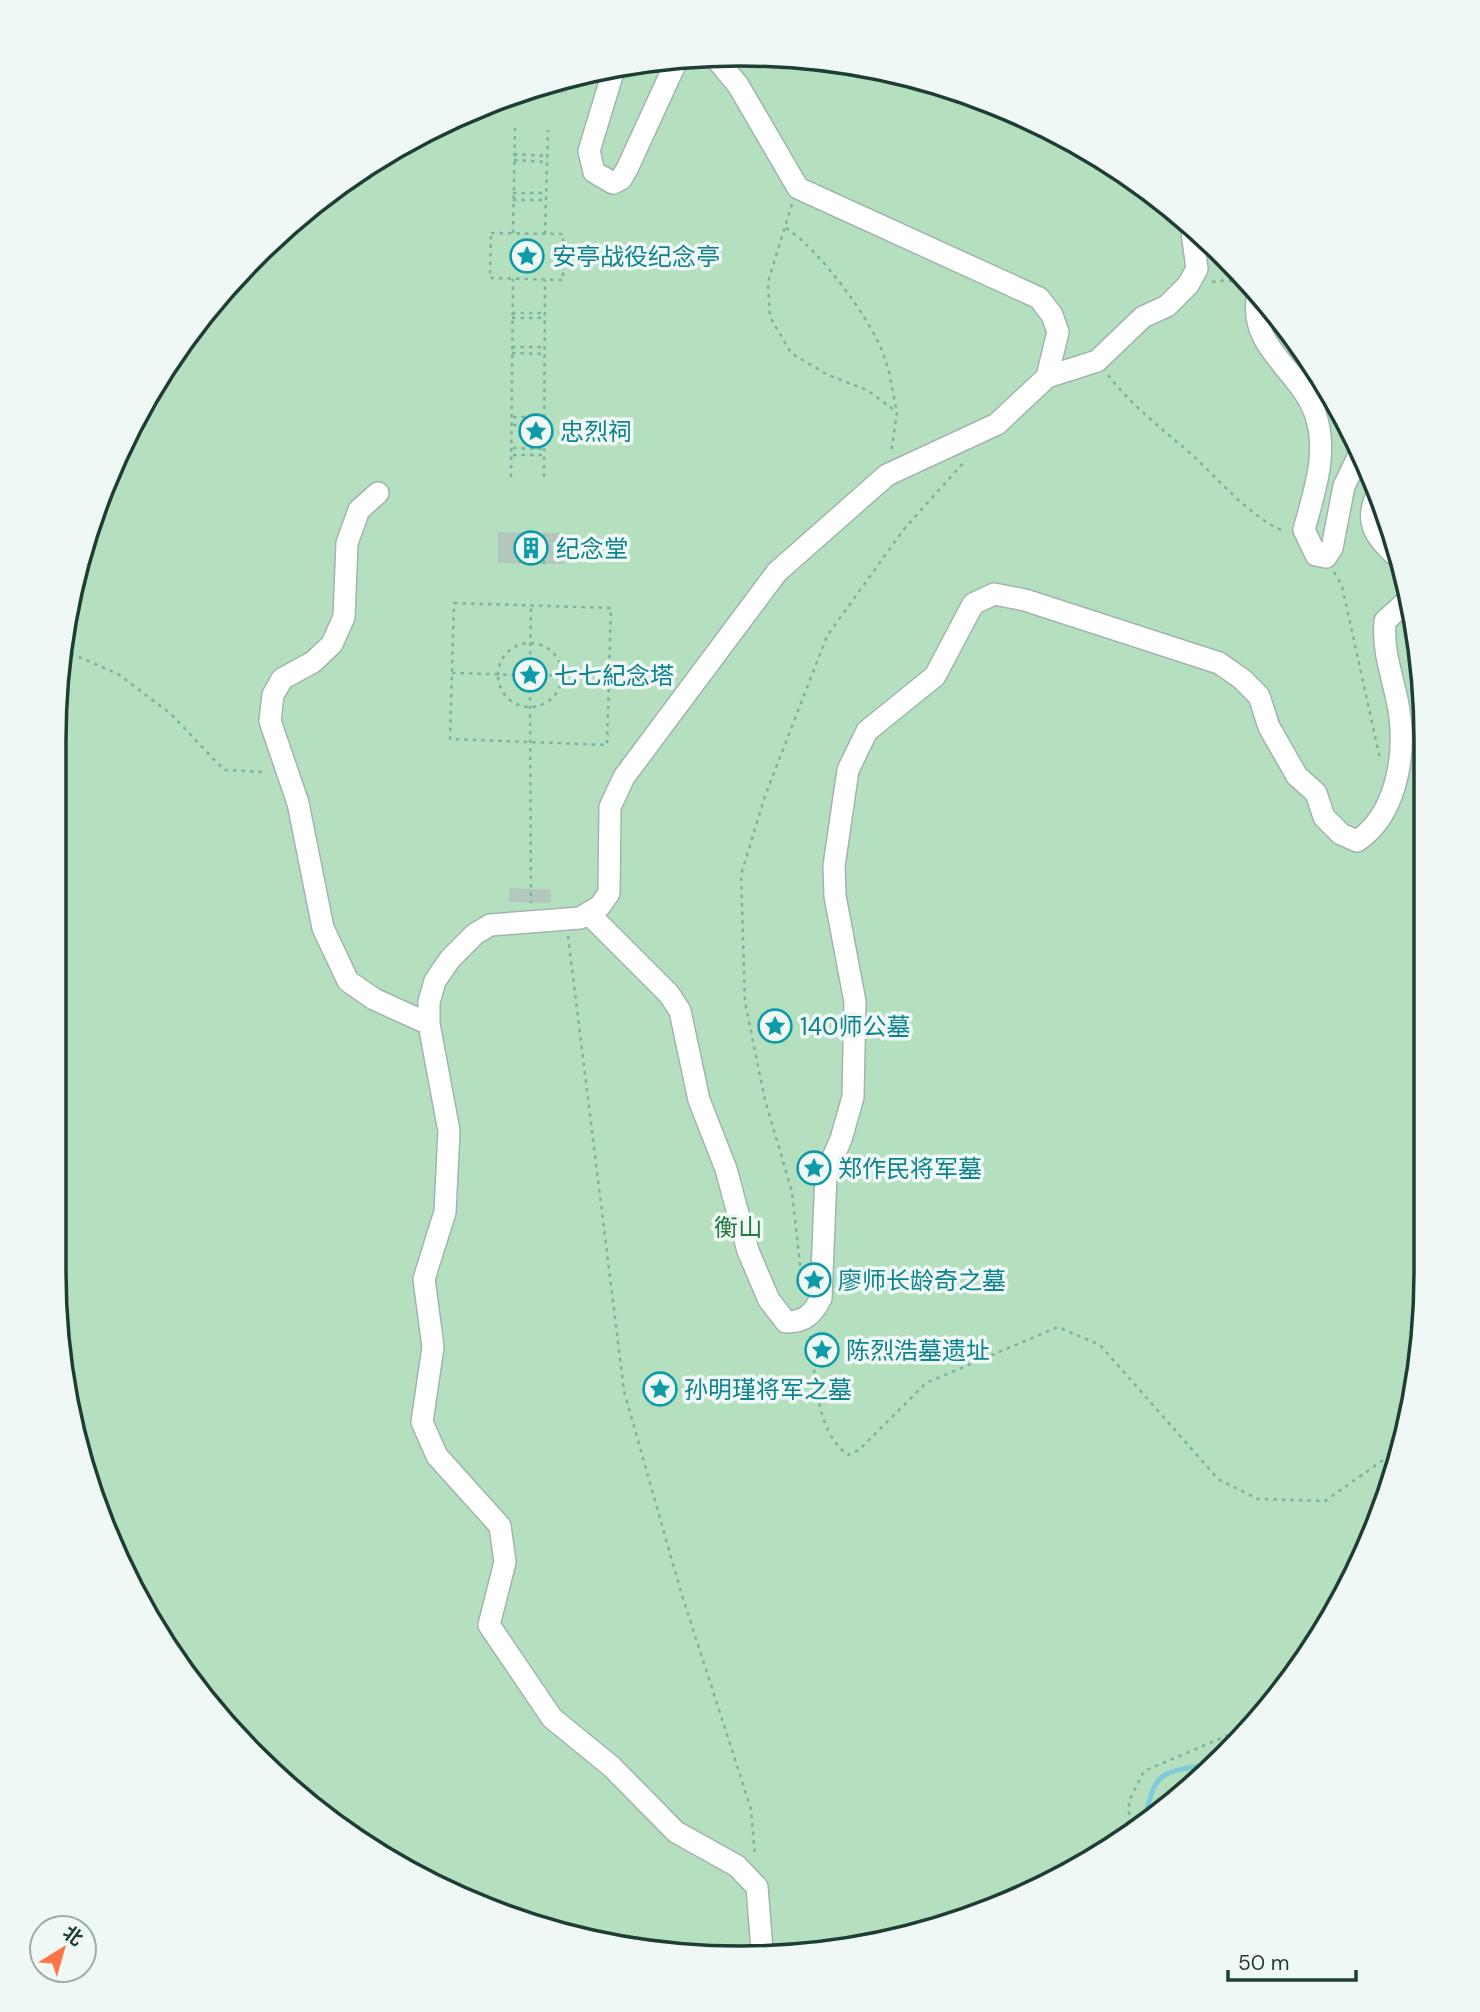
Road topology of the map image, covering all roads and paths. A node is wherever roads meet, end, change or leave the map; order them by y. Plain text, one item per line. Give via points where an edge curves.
1 (723, 67) edge
2 (672, 70) edge
3 (611, 79) edge
4 (514, 128) dead end
5 (548, 130) dead end
6 (514, 154) junction
7 (548, 156) junction
8 (514, 160) junction
9 (547, 162) junction
10 (798, 188) junction
11 (513, 193) junction
12 (547, 193) junction
13 (513, 200) junction
14 (546, 200) junction
15 (785, 228) junction
16 (513, 233) junction
17 (545, 234) junction
18 (1194, 243) edge
19 (513, 279) junction
20 (545, 279) junction
21 (1233, 282) edge
22 (1188, 285) junction
23 (1256, 308) edge
24 (545, 313) junction
25 (512, 316) junction
26 (545, 318) junction
27 (512, 347) junction
28 (545, 347) junction
29 (512, 353) junction
30 (545, 354) junction
31 (1097, 361) junction
32 (1047, 377) junction
33 (897, 412) junction
34 (512, 417) junction
35 (545, 417) junction
36 (511, 425) junction
37 (544, 426) junction
38 (511, 448) junction
39 (544, 449) junction
40 (511, 455) junction
41 (544, 455) junction
42 (969, 456) dead end
43 (1354, 465) edge
44 (887, 475) junction
45 (511, 477) dead end
46 (544, 477) dead end
47 (377, 493) dead end
48 (1371, 506) edge
49 (521, 532) dead end
50 (533, 532) dead end
51 (544, 533) dead end
52 (1308, 542) junction
53 (1385, 546) edge
54 (1326, 558) junction
55 (520, 563) dead end
56 (532, 563) dead end
57 (544, 564) dead end
58 (531, 606) dead end
59 (1401, 607) edge
60 (530, 642) junction
61 (72, 654) edge
62 (530, 663) junction
63 (453, 673) junction
64 (497, 674) junction
65 (519, 675) junction
66 (541, 675) junction
67 (562, 675) junction
68 (609, 676) junction
69 (530, 687) junction
70 (530, 707) junction
71 (530, 742) junction
72 (288, 773) junction
73 (1398, 773) junction
74 (588, 913) junction
75 (566, 920) junction
76 (531, 924) junction
77 (429, 1024) junction
78 (802, 1280) dead end
79 (807, 1318) junction
80 (1388, 1457) edge
81 (1227, 1736) edge
82 (1129, 1821) edge
83 (757, 1887) junction
84 (762, 1945) edge

1 - 10 street
2 - 3 street via 627,169 613,183 594,172 589,151
4 - 6 path
5 - 7 path
6 - 7 path
6 - 8 path
7 - 9 path
8 - 9 path
8 - 11 path
9 - 12 path
10 - 15 path
10 - 32 street via 1039,298 1058,332
11 - 12 path
11 - 13 path
12 - 14 path
13 - 14 path
13 - 16 path
14 - 17 path
15 - 33 path via 800,237 832,272 856,306 885,357
15 - 33 path via 768,282 770,317 791,353 828,375 867,390
16 - 17 path
16 - 19 path via 491,233 490,278
17 - 20 path via 563,234 563,280
18 - 22 street via 1197,269
19 - 20 path
19 - 25 path
20 - 24 path
21 - 22 path
22 - 31 street via 1167,306 1143,317
23 - 52 street via 1267,346 1306,393 1316,415 1321,446 1304,530
24 - 25 path
24 - 26 path
25 - 26 path
25 - 27 path
26 - 28 path
27 - 28 path
27 - 29 path
28 - 30 path
29 - 30 path
29 - 34 path
30 - 35 path
31 - 32 street
31 - 52 path via 1132,405 1227,490 1268,524
32 - 44 street via 997,424
33 - 44 path
34 - 35 path
34 - 36 path
35 - 37 path
36 - 37 path
36 - 38 path
37 - 39 path
38 - 39 path
38 - 40 path
39 - 41 path
40 - 41 path
40 - 45 path
41 - 46 path
42 - 78 path via 904,529 827,636 765,796 741,875 745,1002 765,1100 792,1192
43 - 54 street via 1344,486
44 - 74 street via 777,572 624,777 610,807 609,893
47 - 72 street via 359,510 347,543 344,617 332,644 313,662 282,679 273,695 270,721
48 - 53 street via 1375,537
49 - 55 path
50 - 56 path
51 - 57 path
52 - 54 street via 1316,555
54 - 73 path via 1342,586 1380,760
58 - 60 path
59 - 73 street via 1385,621 1383,639 1400,718
60 - 62 path
60 - 64 path via 508,649
60 - 67 path via 540,643 556,655
61 - 72 path via 118,674 171,714 224,769
62 - 65 path via 519,663
62 - 66 path via 541,663
63 - 64 path
63 - 68 path via 454,603 611,608
63 - 71 path via 450,739
64 - 65 path
64 - 70 path via 501,691 509,699
65 - 69 path via 519,687
66 - 67 path
66 - 69 path via 541,687
67 - 68 path
67 - 70 path via 556,694
68 - 71 path via 607,745
69 - 70 path
70 - 71 path
71 - 76 path
72 - 77 street via 323,928 348,981 374,999
73 - 79 street via 1385,813 1370,832 1357,841 1349,838 1331,827 1316,793 1292,768 1269,727 1259,696 1219,663 1025,600 994,594 973,604 935,676 867,731 848,771 834,866 855,1002 853,1097 826,1174 821,1297
74 - 75 street
74 - 79 street via 669,994 680,1011 699,1100 726,1169 748,1251 769,1300 786,1322
75 - 76 street
75 - 83 path via 624,1391 680,1588 751,1808
76 - 77 street via 490,925 475,933 435,981
77 - 83 street via 449,1131 445,1212 424,1279 433,1346 422,1422 437,1457 500,1526 505,1562 489,1625 552,1718 612,1767 676,1832 737,1866
79 - 80 path via 825,1426 848,1455 859,1451 926,1383 1058,1327 1100,1345 1218,1479 1258,1499 1325,1501
81 - 82 path via 1144,1772 1129,1801
83 - 84 street

